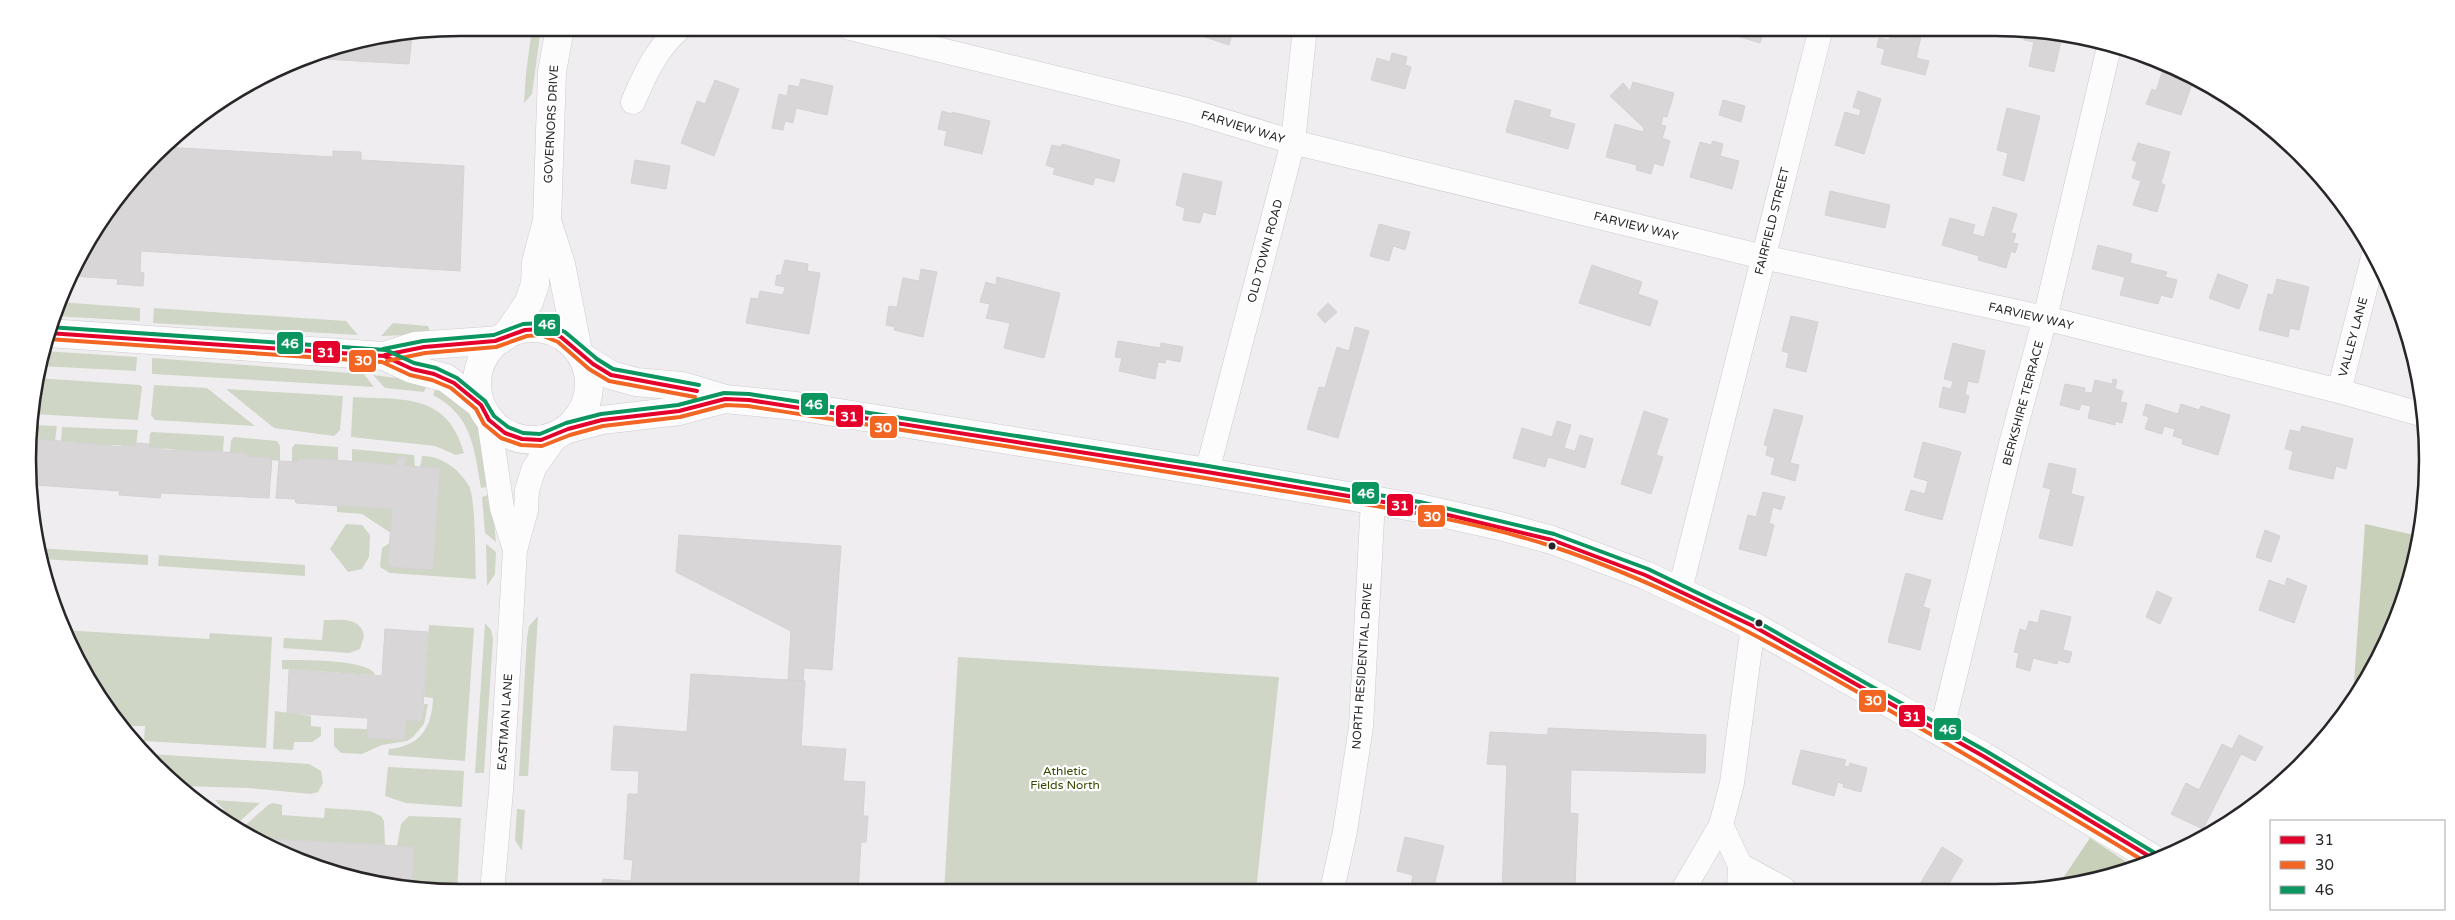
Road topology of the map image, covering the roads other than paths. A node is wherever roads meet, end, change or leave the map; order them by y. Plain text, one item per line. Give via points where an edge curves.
1 (559, 36) edge
2 (671, 36) edge
3 (883, 36) edge
4 (1304, 36) edge
5 (1819, 36) edge
6 (2108, 52) edge
7 (633, 102) dead end
8 (1294, 142) junction
9 (547, 221) junction
10 (1763, 257) junction
11 (2371, 265) edge
12 (2045, 318) junction
13 (56, 334) edge
14 (503, 338) junction
15 (580, 354) junction
16 (384, 356) junction
17 (2338, 391) junction
18 (725, 400) junction
19 (485, 413) junction
20 (2416, 413) edge
21 (563, 432) junction
22 (1207, 472) junction
23 (1373, 500) junction
24 (515, 550) junction
25 (1680, 590) junction
26 (1753, 626) junction
27 (1940, 733) junction
28 (1721, 825) junction
29 (2147, 855) edge
30 (1740, 865) junction
31 (493, 884) edge
32 (1333, 884) edge
33 (1687, 884) edge
34 (1739, 884) edge
35 (1775, 884) edge

1 - 9 main road, GOVERNORS DRIVE via 552,72
2 - 7 street via 651,61
3 - 8 street, FARVIEW WAY via 1187,110
4 - 8 street, OLD TOWN ROAD
5 - 10 street, FAIRFIELD STREET
6 - 12 street, BERKSHIRE TERRACE
8 - 10 street, FARVIEW WAY
8 - 22 street, OLD TOWN ROAD
9 - 14 main road, GOVERNORS DRIVE via 529,302
9 - 15 main road, GOVERNORS DRIVE via 561,264
10 - 12 street, FARVIEW WAY
10 - 25 street, FAIRFIELD STREET
11 - 17 street, VALLEY LANE
12 - 17 street, FARVIEW WAY
12 - 27 street, BERKSHIRE TERRACE
13 - 16 main road
14 - 15 main road via 523,329 540,329 558,334
14 - 16 main road via 416,346
14 - 19 main road via 489,350 477,378
15 - 18 main road via 611,374 636,382 682,386
15 - 21 main road via 588,377 588,392 585,405
16 - 19 main road via 412,369 446,378
17 - 20 street, FARVIEW WAY
18 - 21 main road via 679,411 602,420
18 - 22 main road via 796,406
19 - 21 main road via 505,433 522,439 540,440
19 - 24 street, EASTMAN LANE via 502,508
21 - 24 street, EASTMAN LANE via 534,468
22 - 23 main road
23 - 25 main road via 1525,532 1614,562
23 - 32 street, NORTH RESIDENTIAL DRIVE via 1361,726
24 - 31 street, EASTMAN LANE
25 - 26 main road
26 - 27 main road
26 - 28 street via 1732,783
27 - 29 main road
28 - 30 street
28 - 33 street
30 - 34 street
30 - 35 street

